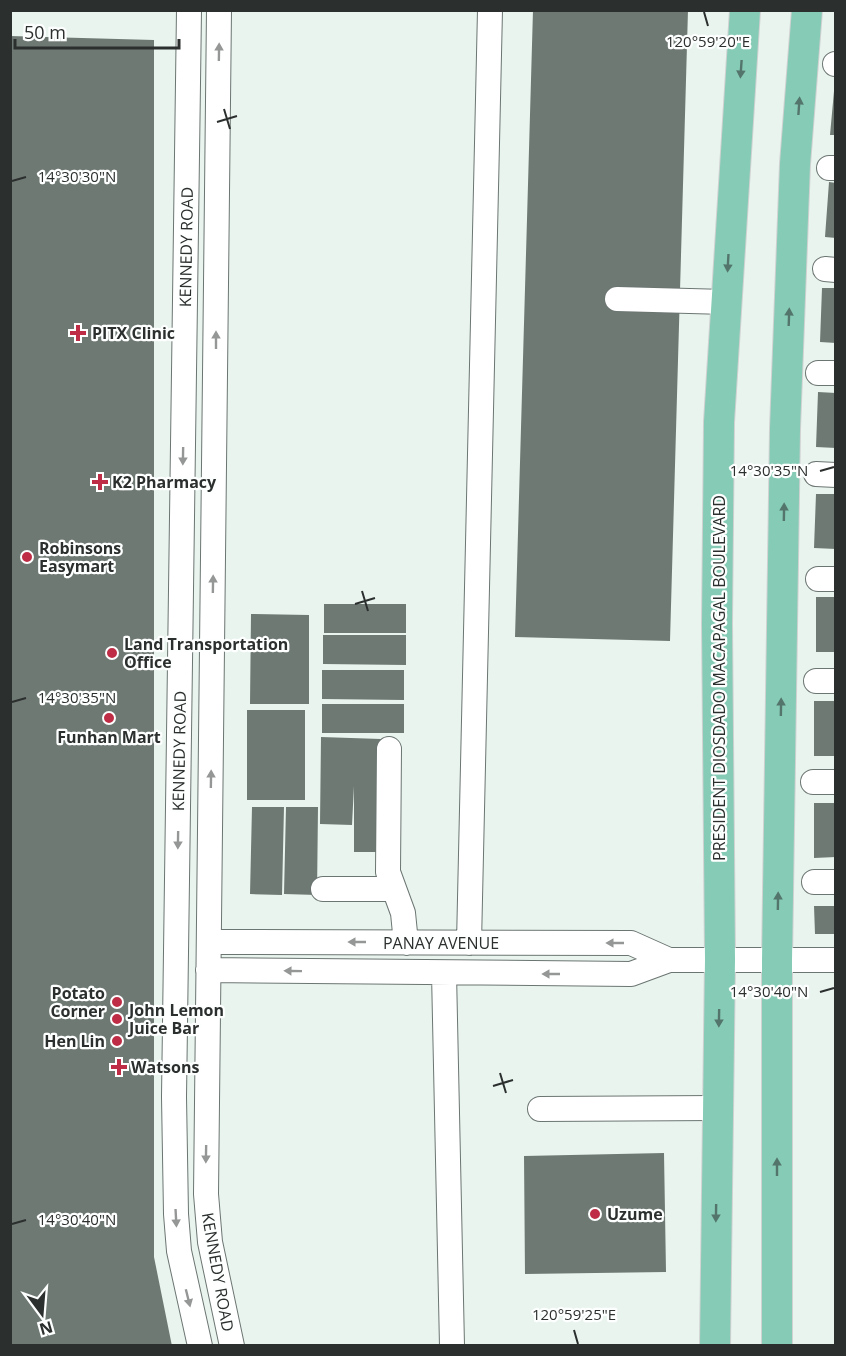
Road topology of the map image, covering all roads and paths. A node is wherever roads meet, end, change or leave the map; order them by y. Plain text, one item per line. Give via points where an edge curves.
1 (189, 10) edge
2 (219, 10) edge
3 (490, 10) edge
4 (745, 10) edge
5 (807, 10) edge
6 (188, 92) junction
7 (219, 93) junction
8 (218, 142) junction
9 (187, 143) junction
10 (617, 299) dead end
11 (726, 302) junction
12 (184, 398) junction
13 (216, 399) junction
14 (389, 749) dead end
15 (323, 889) dead end
16 (394, 890) junction
17 (209, 942) junction
18 (406, 943) junction
19 (469, 943) junction
20 (669, 960) junction
21 (720, 960) junction
22 (777, 960) junction
23 (836, 960) edge
24 (208, 970) junction
25 (444, 973) junction
26 (717, 1108) junction
27 (540, 1109) dead end
28 (200, 1346) edge
29 (232, 1346) edge
30 (452, 1346) edge
31 (715, 1346) edge
32 (777, 1346) edge

1 - 6 street, KENNEDY ROAD
7 -> 2 street, KENNEDY ROAD
3 - 19 street
4 -> 11 main road, PRESIDENT DIOSDADO MACAPAGAL BOULEVARD
22 -> 5 main road via 785,429 795,164
6 - 7 street
6 - 9 street, KENNEDY ROAD
7 - 8 street, KENNEDY ROAD
8 - 9 street
13 -> 8 street, KENNEDY ROAD
9 - 12 street, KENNEDY ROAD
10 - 11 street
11 - 21 main road, PRESIDENT DIOSDADO MACAPAGAL BOULEVARD via 719,422 717,601
12 - 13 street
12 -> 28 street, KENNEDY ROAD via 174,1073 176,1214 179,1251
17 -> 13 street, KENNEDY ROAD
14 - 16 street via 388,872
15 - 16 street
16 - 18 street via 403,913
18 -> 17 street, PANAY AVENUE
17 - 24 street, KENNEDY ROAD
18 - 19 street, PANAY AVENUE
20 -> 19 street, PANAY AVENUE via 631,943
20 - 21 street, PANAY AVENUE
20 -> 25 street, PANAY AVENUE via 631,974
21 - 22 street, PANAY AVENUE
21 -> 26 main road, PRESIDENT DIOSDADO MACAPAGAL BOULEVARD
22 - 23 street, PANAY AVENUE
32 -> 22 main road
25 -> 24 street, PANAY AVENUE
24 -> 29 street, KENNEDY ROAD via 207,1217
25 - 30 street
26 - 27 street
26 -> 31 main road, PRESIDENT DIOSDADO MACAPAGAL BOULEVARD

